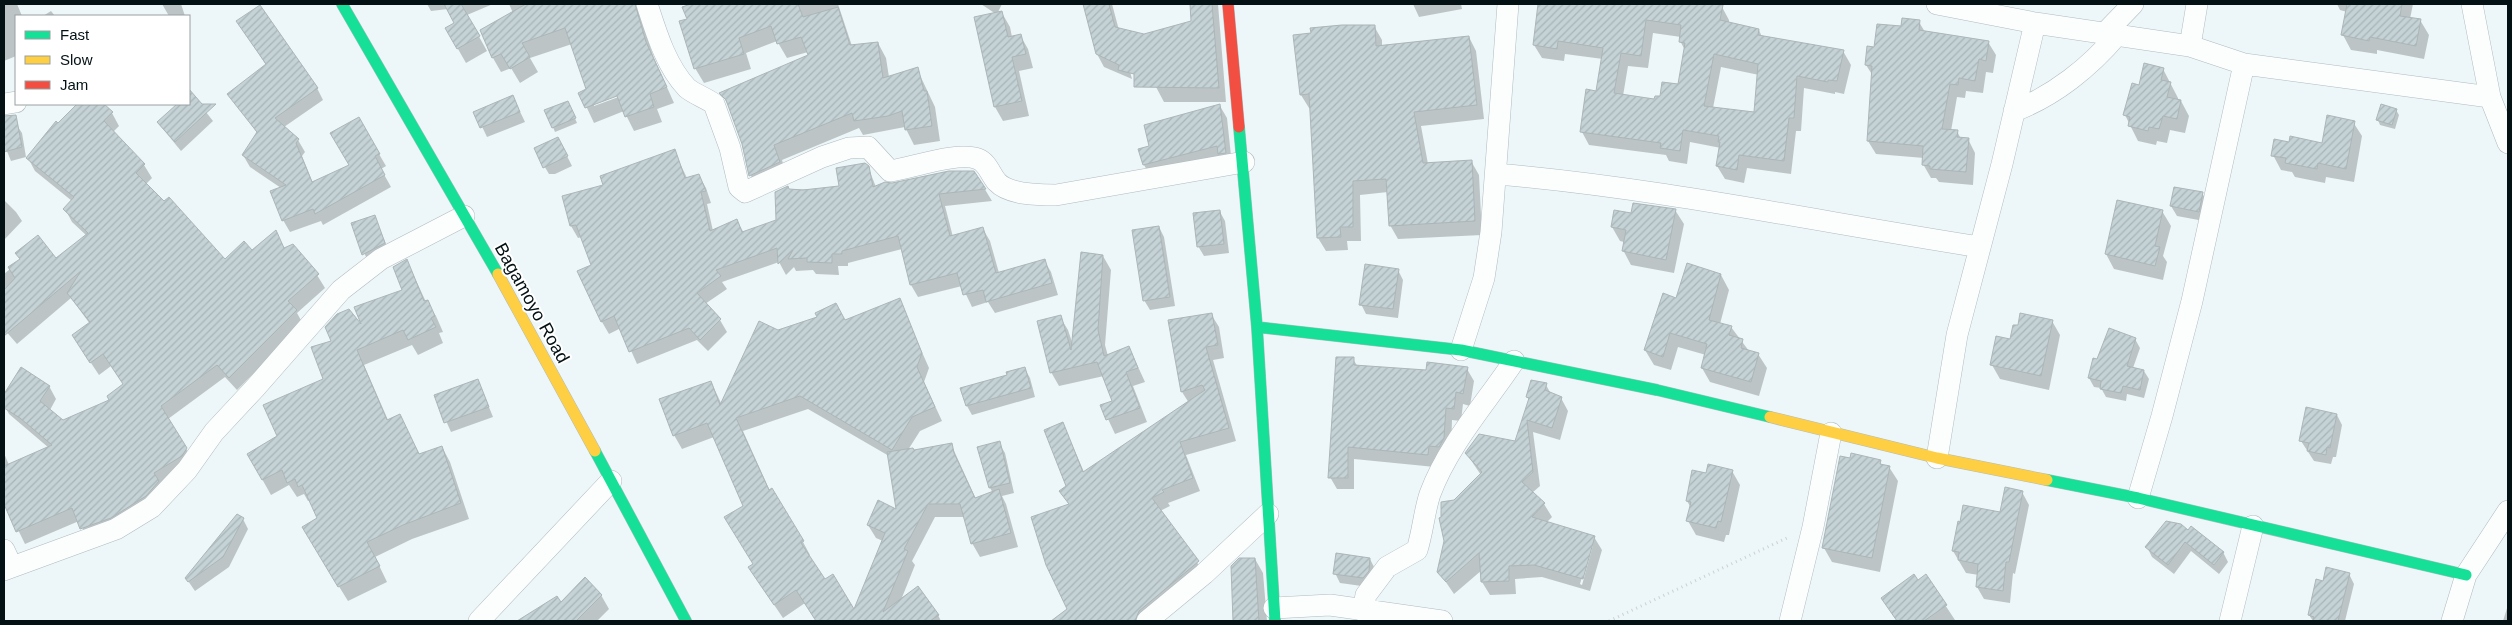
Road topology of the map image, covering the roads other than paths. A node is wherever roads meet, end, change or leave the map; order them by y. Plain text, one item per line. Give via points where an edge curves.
1 (342, 4) edge
2 (647, 4) edge
3 (1228, 4) edge
4 (1508, 4) edge
5 (1937, 4) edge
6 (2133, 4) edge
7 (2197, 4) edge
8 (2472, 4) edge
9 (2035, 23) junction
10 (2111, 34) junction
11 (2190, 46) junction
12 (2244, 64) junction
13 (2490, 97) junction
14 (2014, 111) junction
15 (2508, 143) edge
16 (1244, 162) junction
17 (1497, 174) junction
18 (464, 216) junction
19 (1980, 247) junction
20 (1257, 327) junction
21 (1461, 350) junction
22 (1514, 361) junction
23 (1831, 433) junction
24 (1937, 458) junction
25 (611, 481) junction
26 (2138, 498) junction
27 (2508, 511) edge
28 (1268, 514) junction
29 (2253, 526) junction
30 (6, 562) edge
31 (2466, 575) junction
32 (1363, 611) junction
33 (1275, 614) edge
34 (479, 621) edge
35 (686, 621) edge
36 (1147, 621) edge
37 (1442, 621) edge
38 (1790, 621) edge
39 (2230, 621) edge
40 (2452, 621) edge

1 - 18 main road, Bagamoyo Road via 386,75
2 - 16 street via 658,38 679,78 689,90 714,104 740,188 745,192 822,157 850,148 868,147 890,171 956,158 977,158 1006,188 1038,195 1056,195
3 - 16 main road
4 - 17 street
5 - 9 street
6 - 10 street
7 - 11 street
8 - 13 street
9 - 10 street
9 - 14 street
10 - 11 street
10 - 14 street via 2103,51 2071,78 2044,98
11 - 12 street
12 - 13 street
12 - 26 street via 2192,301
13 - 15 street
14 - 19 street
16 - 20 main road
17 - 19 street via 1711,203
17 - 21 street via 1484,278
18 - 25 main road, Bagamoyo Road
18 - 30 street via 393,252 341,290 214,432 187,470 152,507 116,529
19 - 24 street via 1957,336
20 - 21 main road
20 - 28 main road
21 - 22 main road
22 - 23 main road via 1656,390
22 - 32 street via 1468,425 1438,477 1417,550 1387,567 1366,595
23 - 24 main road
23 - 38 street via 1813,528
24 - 26 main road
25 - 34 street
25 - 35 main road, Bagamoyo Road
26 - 29 main road
27 - 31 street
28 - 33 main road
28 - 36 street via 1204,574
29 - 31 main road
29 - 39 street
31 - 40 street
32 - 33 street via 1330,605
32 - 37 street

